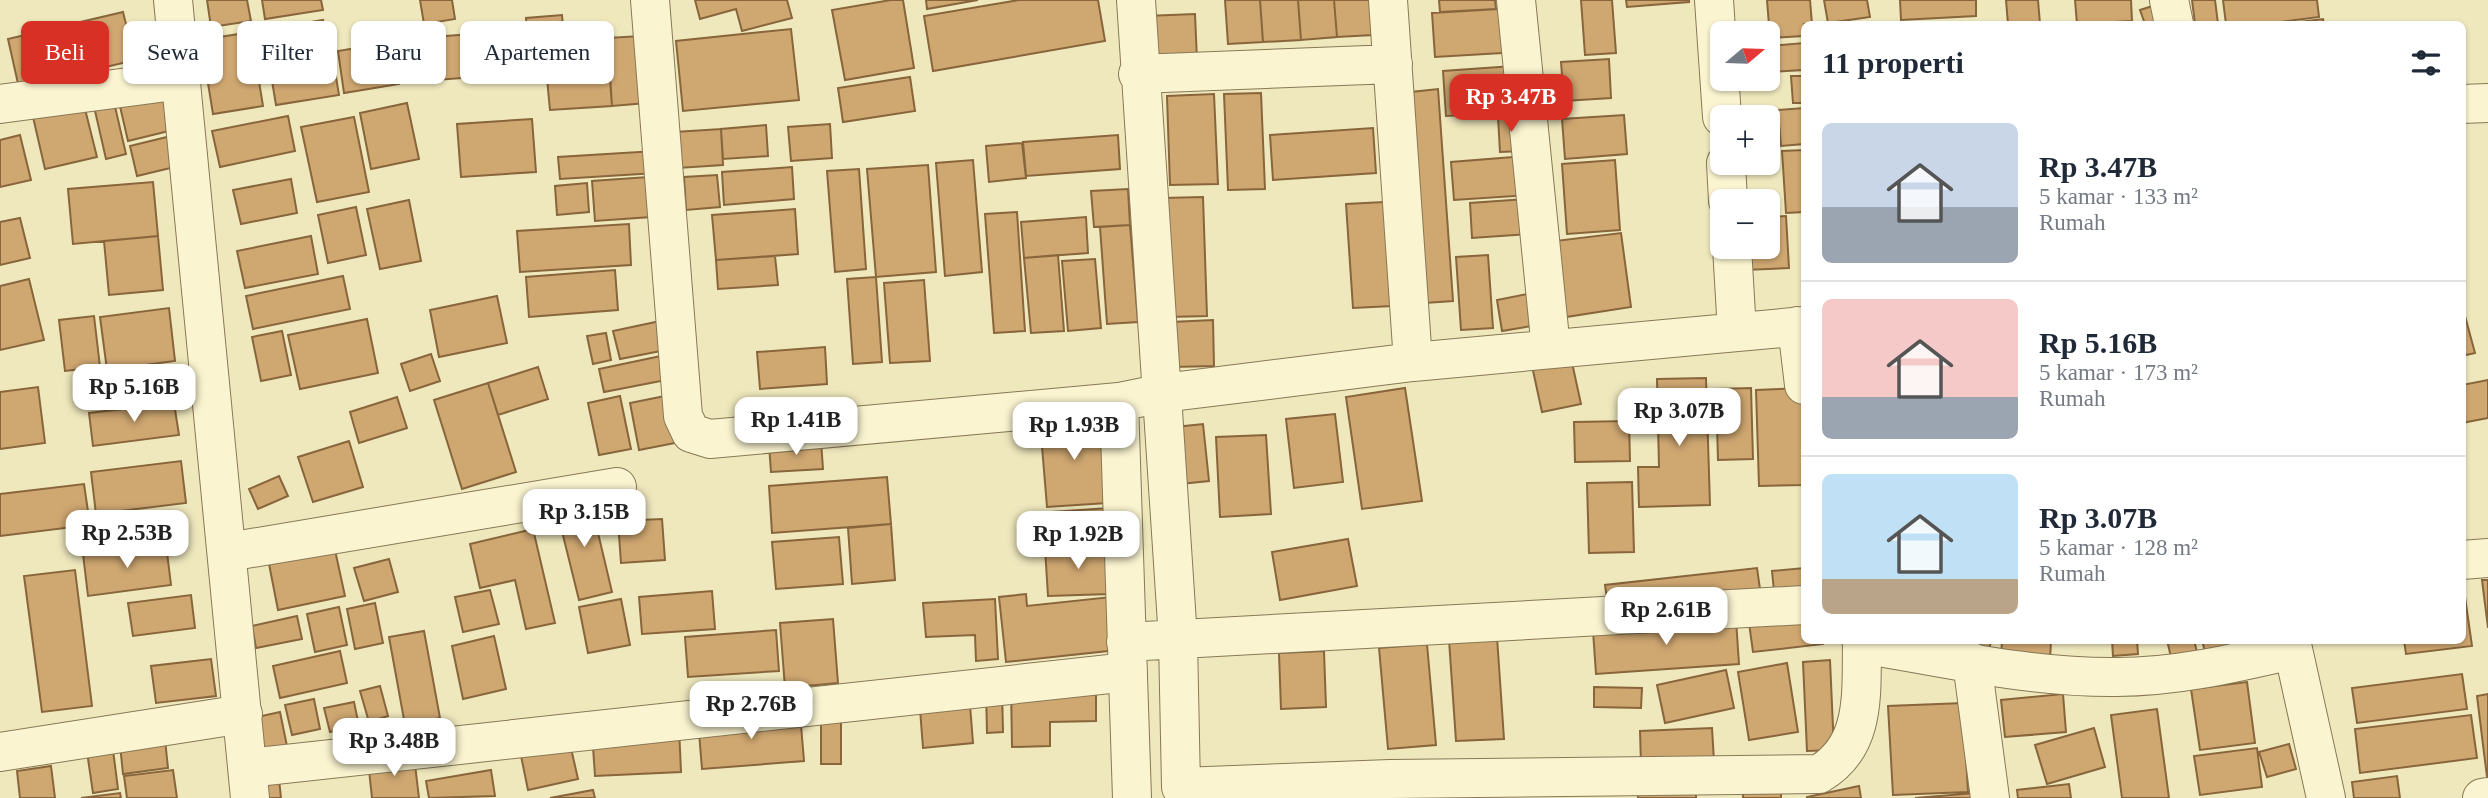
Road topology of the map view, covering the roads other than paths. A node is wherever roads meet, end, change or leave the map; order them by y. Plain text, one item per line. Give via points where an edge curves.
1 (173, 0) edge
2 (650, 0) edge
3 (1136, 0) edge
4 (1388, 0) edge
5 (1516, 0) edge
6 (1714, 0) edge
7 (2169, 0) edge
8 (175, 21) edge
9 (2173, 21) edge
10 (1393, 64) junction
11 (1138, 74) junction
12 (152, 84) edge
13 (182, 84) edge
14 (2488, 103) edge
15 (0, 104) edge
16 (2466, 104) edge
17 (1722, 105) edge
18 (1732, 259) edge
19 (1801, 326) edge
20 (1737, 332) junction
21 (1551, 349) junction
22 (1413, 362) junction
23 (1143, 397) junction
24 (617, 487) dead end
25 (228, 552) junction
26 (2488, 558) edge
27 (2466, 560) edge
28 (1801, 605) edge
29 (1176, 639) junction
30 (1861, 644) edge
31 (1872, 644) edge
32 (2292, 645) edge
33 (1129, 652) junction
34 (1972, 662) junction
35 (243, 714) junction
36 (0, 752) edge
37 (250, 783) edge
38 (1734, 787) edge
39 (2488, 797) edge
40 (1132, 798) edge
41 (1990, 798) edge
42 (2326, 798) edge
43 (2482, 798) edge

1 - 8 street
2 - 23 street via 683,416 691,433 710,439
3 - 11 street
4 - 10 street
5 - 21 street
6 - 17 street
7 - 9 street
10 - 11 street
10 - 22 street
11 - 23 street
12 - 15 street
13 - 25 street
14 - 16 street
18 - 20 street
19 - 20 street
20 - 21 street
21 - 22 street
22 - 23 street
23 - 29 street
23 - 33 street
24 - 25 street
25 - 35 street
26 - 27 street
28 - 29 street
29 - 33 street
29 - 38 street via 1181,788 1390,779
30 - 38 street via 1861,700 1848,751 1819,774
31 - 34 street
32 - 34 street via 2183,672 2118,677 2022,671
32 - 42 street
33 - 37 street
33 - 40 street
34 - 41 street
35 - 36 street
35 - 37 street
39 - 43 street

